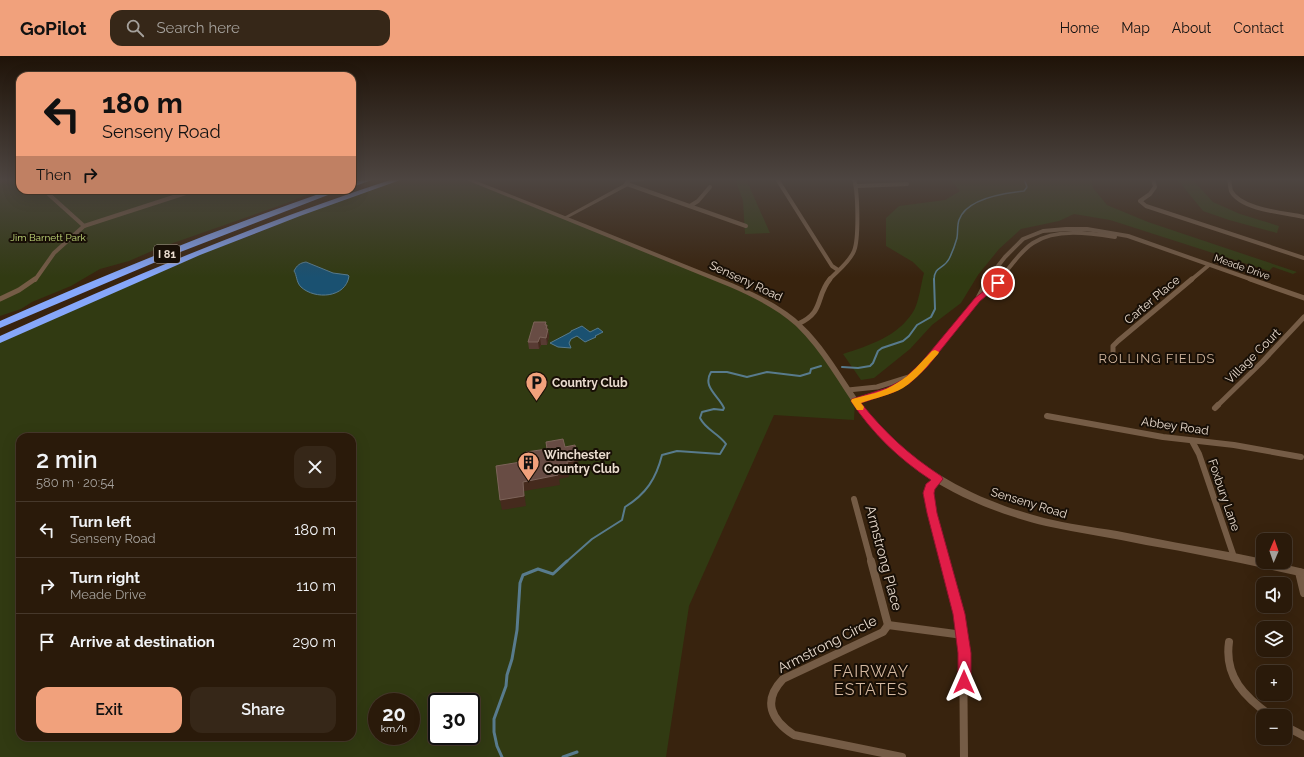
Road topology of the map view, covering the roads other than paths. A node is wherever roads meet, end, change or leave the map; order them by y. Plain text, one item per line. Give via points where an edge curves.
1 (68, 212) edge
2 (128, 212) edge
3 (276, 212) edge
4 (303, 212) edge
5 (548, 212) edge
6 (575, 212) edge
7 (706, 212) edge
8 (798, 212) edge
9 (857, 212) edge
10 (1163, 212) edge
11 (1279, 212) edge
12 (1304, 217) edge
13 (564, 218) junction
14 (84, 226) junction
15 (746, 226) dead end
16 (1174, 252) junction
17 (1304, 258) edge
18 (1209, 265) junction
19 (838, 270) junction
20 (1304, 298) edge
21 (0, 299) edge
22 (977, 300) junction
23 (1304, 317) edge
24 (798, 324) junction
25 (0, 325) edge
26 (0, 340) edge
27 (1113, 353) dead end
28 (913, 375) junction
29 (848, 390) junction
30 (856, 401) junction
31 (1215, 408) dead end
32 (1047, 416) dead end
33 (1192, 441) junction
34 (1301, 457) dead end
35 (938, 479) junction
36 (854, 499) dead end
37 (1234, 557) junction
38 (1301, 572) edge
39 (1304, 594) edge
40 (888, 625) junction
41 (963, 635) junction
42 (1228, 642) dead end
43 (1262, 709) edge
44 (1292, 730) edge
45 (1304, 736) edge
46 (902, 757) edge
47 (964, 757) edge

1 - 14 street
2 - 14 street
3 - 25 highway, I 81 via 172,251
4 - 26 highway, I 81 via 124,284
5 - 13 main road, Senseny Road
6 - 13 street
7 - 15 street
8 - 19 street via 832,266
9 - 19 street via 856,245 850,257
10 - 17 street
11 - 12 street
13 - 24 main road, Senseny Road via 742,291 780,310
14 - 21 street via 54,253 30,283
16 - 18 street, Meade Drive
16 - 22 street, Meade Drive via 1104,235 1074,233 1049,236 1025,250 998,283
16 - 22 street, Meade Drive via 1140,239 1106,232 1076,229 1044,231 1023,239 1005,257 988,279
18 - 20 street, Meade Drive
18 - 27 street, Carter Place via 1118,341 1113,346
19 - 24 street via 824,288 817,310
22 - 28 street, Meade Drive
23 - 31 street, Village Court
24 - 29 main road, Senseny Road via 820,347
28 - 29 street, Meade Drive via 889,384
28 - 30 street, Meade Drive via 900,386
29 - 30 main road, Senseny Road
30 - 35 main road, Senseny Road via 888,440
32 - 33 street, Abbey Road
33 - 34 street, Abbey Road via 1234,445
33 - 37 street, Foxbury Lane via 1199,454
35 - 37 main road, Senseny Road via 977,500 1033,519
35 - 41 street via 930,487 932,513
36 - 40 street, Armstrong Place
37 - 38 main road, Senseny Road
38 - 39 street
40 - 41 street, Armstrong Circle
40 - 46 street, Armstrong Circle via 883,632 783,679 772,693 771,705 779,724 794,735
41 - 47 street
42 - 43 street via 1229,669 1253,702
44 - 45 street

